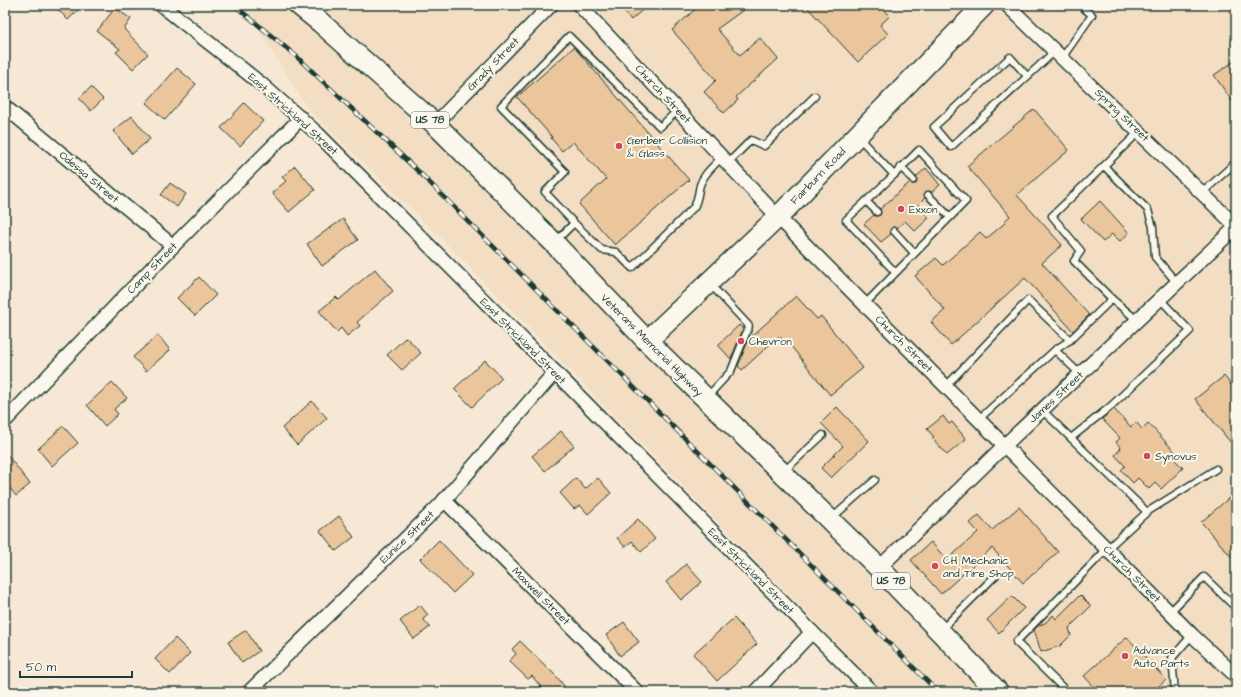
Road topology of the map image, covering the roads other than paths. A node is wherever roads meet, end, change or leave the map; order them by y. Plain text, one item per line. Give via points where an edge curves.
1 (160, 5) edge
2 (299, 5) edge
3 (551, 5) edge
4 (579, 5) edge
5 (984, 5) edge
6 (1007, 5) edge
7 (1080, 5) edge
8 (1058, 54) junction
9 (1027, 76) junction
10 (816, 96) dead end
11 (5, 107) edge
12 (678, 110) junction
13 (301, 118) junction
14 (435, 124) junction
15 (1139, 132) junction
16 (857, 136) junction
17 (725, 160) junction
18 (1236, 163) edge
19 (1104, 166) junction
20 (902, 167) junction
21 (894, 174) junction
22 (912, 180) dead end
23 (1202, 193) junction
24 (928, 196) dead end
25 (866, 201) junction
26 (877, 212) dead end
27 (778, 217) junction
28 (950, 217) junction
29 (574, 223) junction
30 (1236, 226) edge
31 (894, 231) dead end
32 (554, 243) junction
33 (173, 246) junction
34 (914, 253) junction
35 (896, 272) junction
36 (708, 283) junction
37 (1178, 283) junction
38 (1112, 299) junction
39 (1160, 299) junction
40 (865, 304) junction
41 (1137, 320) junction
42 (1070, 340) junction
43 (647, 341) junction
44 (1055, 350) junction
45 (555, 372) junction
46 (1080, 374) junction
47 (946, 386) junction
48 (706, 399) junction
49 (1042, 410) junction
50 (979, 419) junction
51 (5, 421) edge
52 (822, 435) dead end
53 (1071, 438) junction
54 (1004, 445) junction
55 (1216, 469) dead end
56 (782, 473) junction
57 (875, 480) dead end
58 (444, 500) junction
59 (1147, 512) junction
60 (830, 520) junction
61 (1107, 549) junction
62 (879, 568) junction
63 (996, 575) dead end
64 (1236, 608) edge
65 (1170, 612) junction
66 (939, 631) junction
67 (812, 632) junction
68 (1192, 635) junction
69 (1236, 676) edge
70 (249, 692) edge
71 (637, 692) edge
72 (755, 692) edge
73 (872, 692) edge
74 (998, 692) edge
75 (1067, 692) edge
76 (1175, 692) edge

1 - 13 street, East Strickland Street
2 - 14 main road, Veterans Memorial Highway / US 78
3 - 14 street, Grady Street
4 - 12 street, Church Street
5 - 16 main road, Fairburn Road
6 - 8 street, Spring Street
7 - 8 lane via 1092,15
8 - 9 lane
8 - 15 street, Spring Street
9 -> 9 lane via 1010,57 934,127 951,147
10 - 17 lane via 764,146 751,140
11 - 33 street, Odessa Street
12 - 17 street, Church Street
12 - 29 lane via 660,127 569,36 500,106 565,172 545,192
13 - 33 street, Camp Street
13 - 45 street, East Strickland Street
14 - 32 main road, Veterans Memorial Highway / US 78
15 - 19 lane
15 - 23 street, Spring Street
16 - 21 lane
16 - 27 main road, Fairburn Road
17 - 27 street, Church Street
17 - 29 lane via 703,177 694,207 632,268 616,252 602,250
18 - 23 lane
19 - 37 lane via 1148,210 1153,227 1155,257
19 - 38 lane via 1052,216 1081,251 1074,261
20 - 21 lane
20 - 22 lane
20 - 28 lane via 919,150 966,202
21 - 25 lane
23 - 30 street, Spring Street
24 - 28 lane
25 - 26 lane
25 - 35 lane via 846,220
27 - 36 main road, Fairburn Road
27 - 40 street, Church Street
28 - 34 lane
29 - 32 lane
30 - 37 street, James Street
31 - 34 lane
32 - 43 main road, Veterans Memorial Highway / US 78
33 - 51 street, Camp Street
34 - 35 lane
35 - 40 lane
36 - 43 main road, Fairburn Road
36 - 48 lane via 749,326 731,371
37 - 39 street, James Street
38 - 41 lane
38 - 42 lane
39 - 41 street, James Street
39 - 53 lane via 1190,331 1111,406
40 - 47 street, Church Street
41 - 46 street, James Street
42 - 44 lane
42 - 47 lane via 1028,300
43 - 48 main road, Veterans Memorial Highway / US 78
44 - 46 lane
44 - 50 lane
45 - 58 street, Eunice Street
45 - 67 street, East Strickland Street
46 - 49 street, James Street
47 - 50 street, Church Street
48 - 56 main road, Veterans Memorial Highway / US 78
49 - 53 lane
49 - 54 street, James Street
50 - 54 street, Church Street
52 - 56 lane
53 - 59 lane
54 - 61 street, Church Street
54 - 62 street, James Street
55 - 59 lane
56 - 60 main road, Veterans Memorial Highway / US 78
57 - 60 lane
58 - 70 street, Eunice Street
58 - 71 street, Maxwell Street
59 - 61 lane
60 - 62 main road, Veterans Memorial Highway / US 78
61 - 65 street, Church Street
61 - 75 lane via 1016,642
62 - 66 main road, Veterans Memorial Highway / US 78
63 - 66 lane
64 - 65 lane via 1204,577
65 - 68 street, Church Street
66 - 74 main road, Veterans Memorial Highway / US 78
67 - 72 street
67 - 73 street, East Strickland Street
68 - 69 street, Church Street
68 - 76 lane via 1172,658

